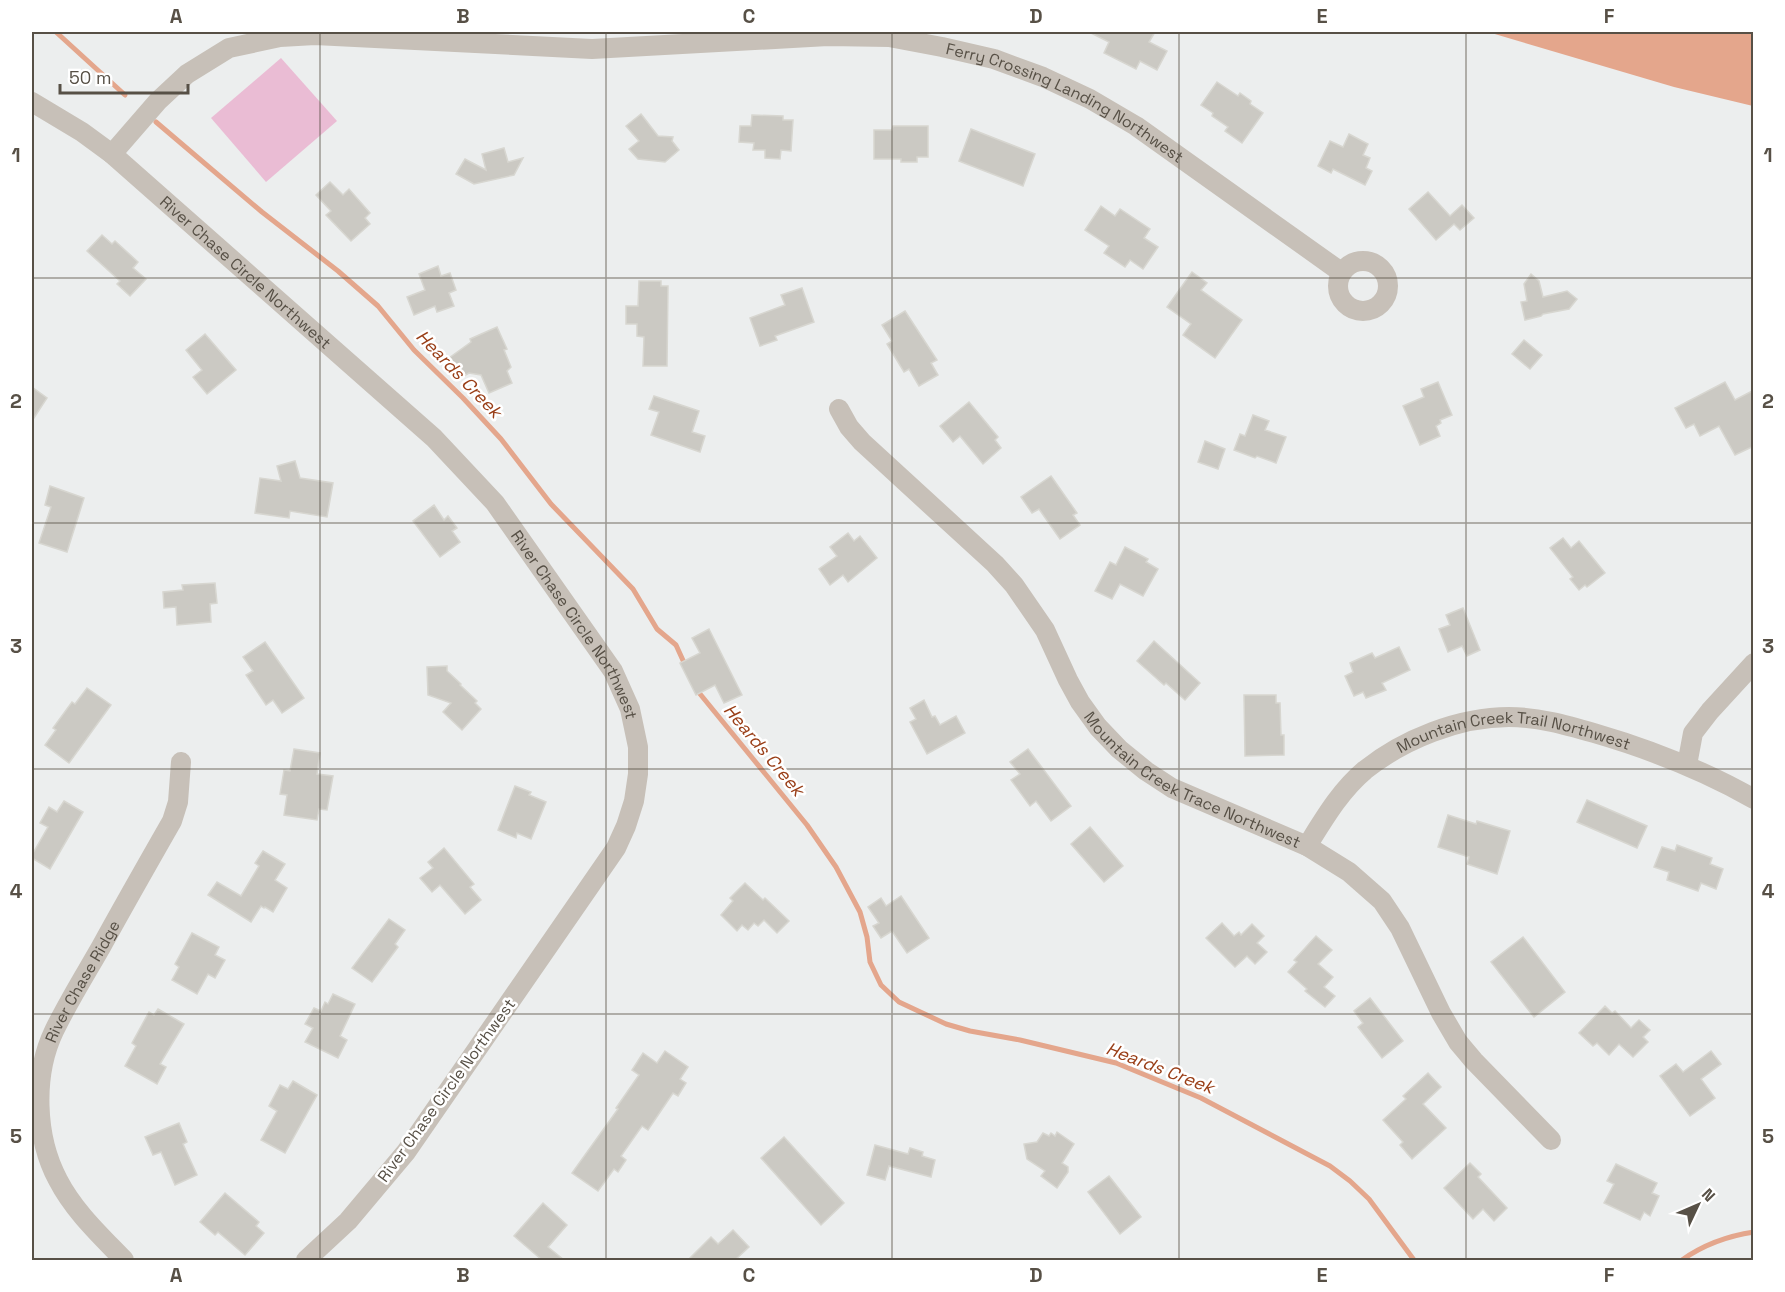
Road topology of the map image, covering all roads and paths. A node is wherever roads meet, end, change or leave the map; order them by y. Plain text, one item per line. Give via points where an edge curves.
1 (32, 102) edge
2 (112, 154) junction
3 (1341, 272) dead end
4 (839, 409) dead end
5 (1754, 663) edge
6 (182, 762) dead end
7 (1687, 765) junction
8 (1754, 799) edge
9 (1307, 846) junction
10 (1551, 1140) dead end
11 (124, 1260) edge
12 (306, 1260) edge

1 - 2 street, River Chase Circle Northwest
2 - 3 street, Ferry Crossing Landing Northwest via 158,100 187,74 229,48 280,37 592,49 889,36 994,59 1090,99 1136,126
2 - 12 street, River Chase Circle Northwest via 434,438 495,503 613,671 630,709 638,747 634,801 615,848 406,1152 348,1221
4 - 9 street, Mountain Creek Trace Northwest via 862,442 1014,585 1045,630 1080,702 1119,749 1172,788
5 - 7 street via 1693,734
6 - 11 street, River Chase Ridge via 172,821 53,1033 41,1072 42,1134 57,1179 84,1218
7 - 8 street, Mountain Creek Trail Northwest
7 - 9 street, Mountain Creek Trail Northwest via 1553,721 1508,717 1464,722 1406,744 1366,770 1332,807
9 - 10 street, Mountain Creek Trace Northwest via 1349,872 1382,901 1400,928 1458,1042

